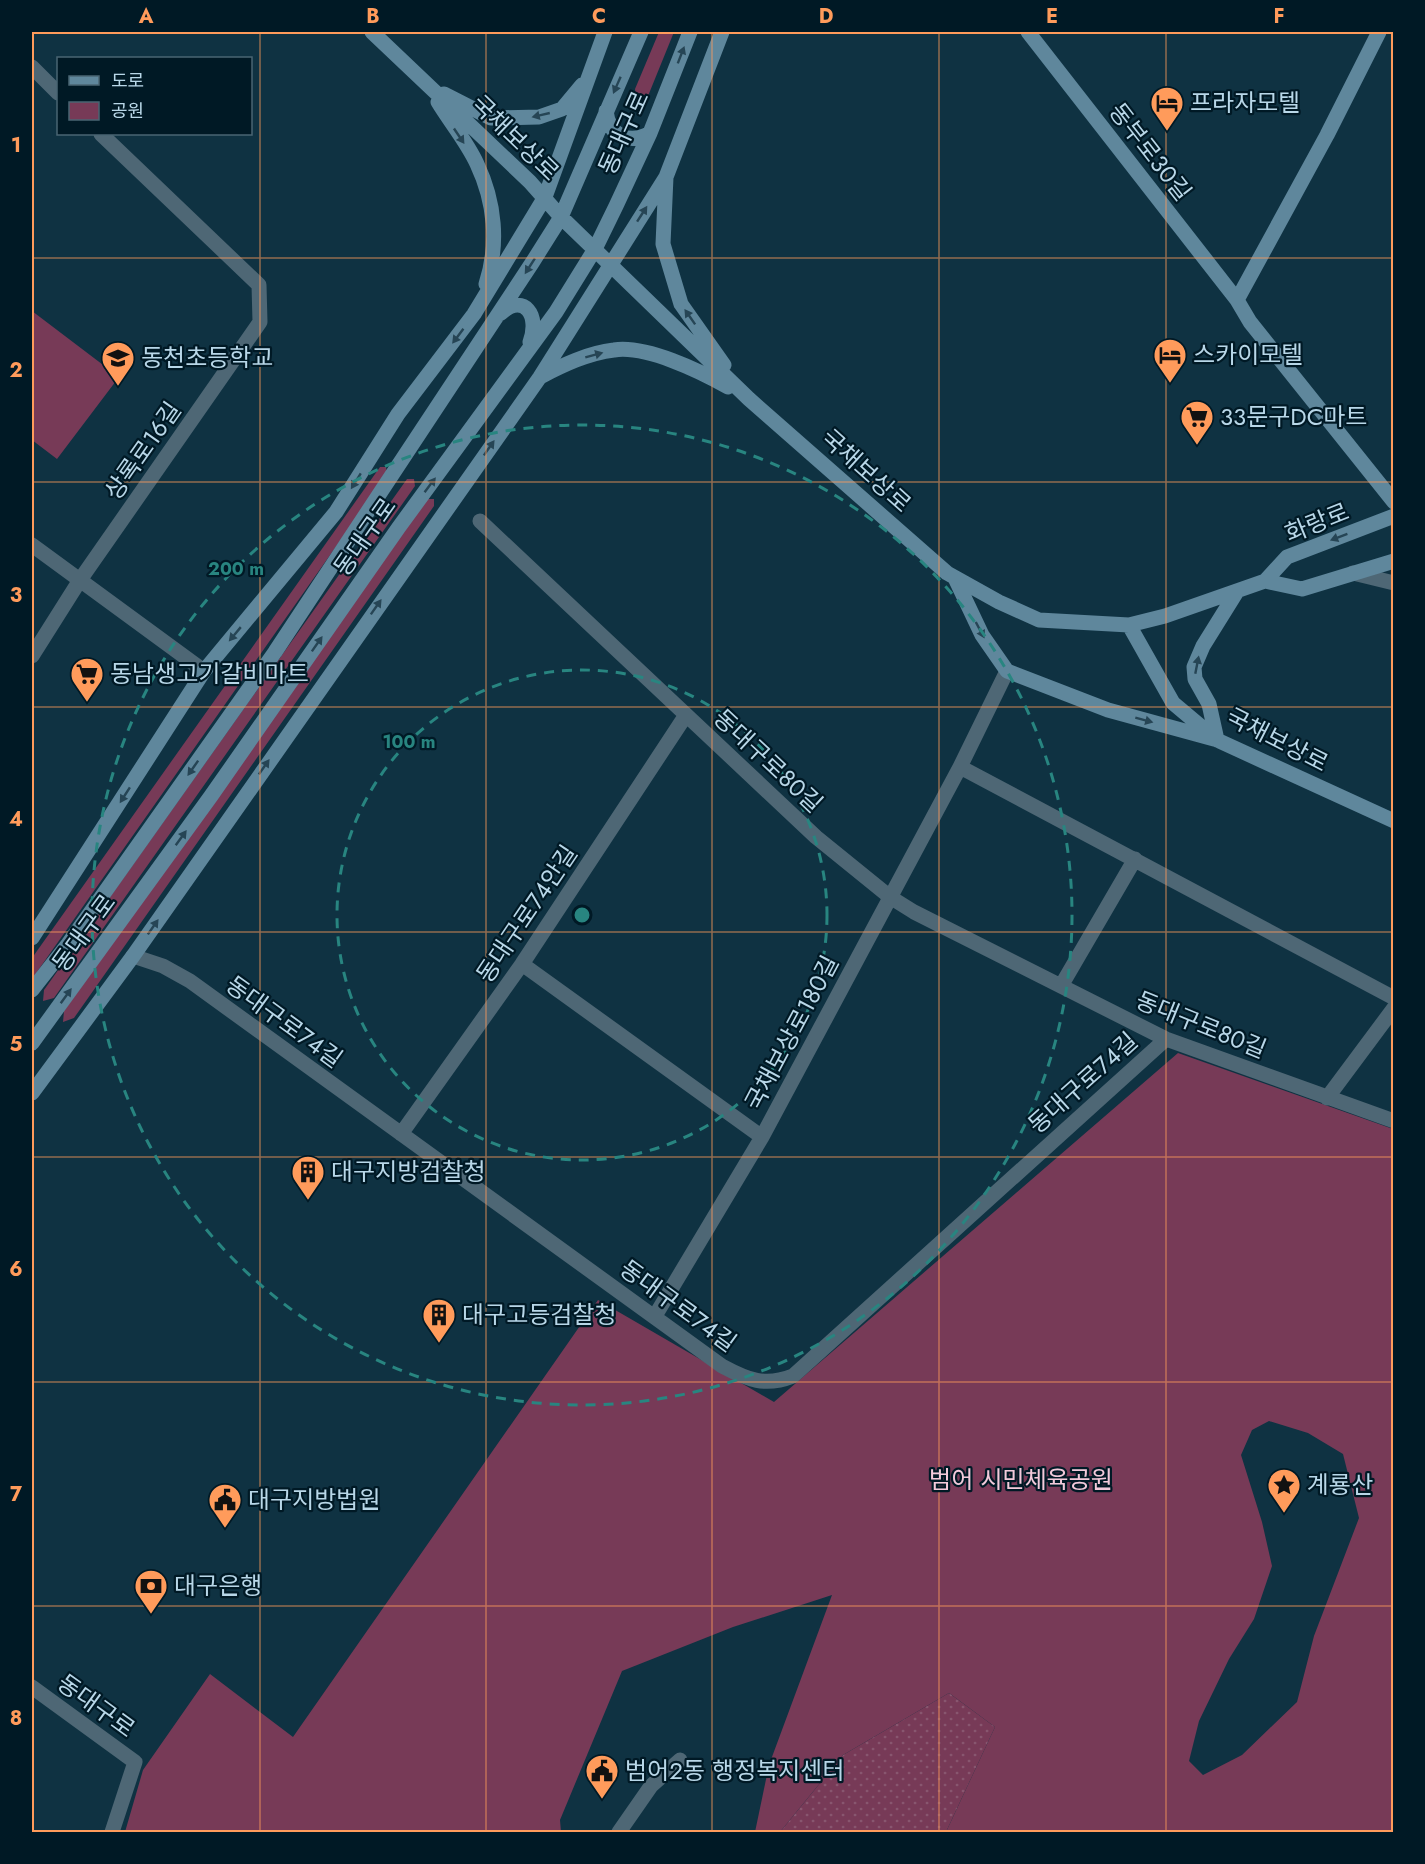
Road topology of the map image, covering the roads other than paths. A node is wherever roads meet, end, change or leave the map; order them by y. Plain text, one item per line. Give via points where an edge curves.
1 (372, 32) edge
2 (605, 32) edge
3 (641, 32) edge
4 (690, 32) edge
5 (723, 32) edge
6 (1028, 32) edge
7 (1379, 32) edge
8 (32, 67) edge
9 (585, 81) junction
10 (429, 86) junction
11 (57, 92) edge
12 (606, 111) junction
13 (650, 133) junction
14 (102, 135) edge
15 (666, 177) junction
16 (545, 197) junction
17 (561, 217) junction
18 (595, 249) junction
19 (612, 264) junction
20 (1237, 300) junction
21 (474, 314) junction
22 (498, 315) junction
23 (525, 356) junction
24 (540, 377) junction
25 (749, 399) junction
26 (1394, 502) edge
27 (1394, 516) edge
28 (480, 521) dead end
29 (32, 545) edge
30 (1394, 561) edge
31 (1353, 573) junction
32 (955, 578) junction
33 (80, 580) junction
34 (1265, 581) junction
35 (1394, 582) edge
36 (1236, 593) junction
37 (1129, 626) junction
38 (32, 656) edge
39 (204, 671) junction
40 (1006, 671) junction
41 (686, 715) junction
42 (1217, 740) junction
43 (960, 766) junction
44 (1394, 821) edge
45 (1136, 859) junction
46 (890, 897) junction
47 (32, 938) edge
48 (133, 956) junction
49 (522, 964) junction
50 (1061, 986) junction
51 (32, 990) edge
52 (1394, 998) edge
53 (1394, 1008) edge
54 (1166, 1039) junction
55 (32, 1043) edge
56 (32, 1093) edge
57 (1327, 1098) junction
58 (1394, 1121) edge
59 (400, 1134) junction
60 (762, 1137) junction
61 (655, 1316) junction
62 (32, 1687) edge
63 (680, 1760) dead end
64 (112, 1833) edge
65 (619, 1833) edge

1 - 10 main road, 국채보상로
2 - 9 main road
3 -> 12 main road, 동대구로
13 -> 4 main road, 동대구로
5 - 15 main road
6 - 20 main road, 동부로30길
7 - 20 main road
8 - 11 street
9 -> 10 main road via 562,109 538,117 491,118
9 - 16 main road via 577,115
10 - 16 main road, 국채보상로
10 -> 21 main road via 477,163 491,203 495,228 491,269
12 - 13 main road via 607,122 621,136 631,139
12 - 17 main road, 동대구로
13 - 18 main road, 동대구로
14 - 33 street, 상록로16길 via 259,285 260,322
19 -> 15 main road, 동대구로
25 -> 15 main road via 681,304 663,244
16 - 17 main road, 국채보상로
16 - 21 main road
17 - 18 main road, 국채보상로
17 -> 22 main road, 동대구로
18 - 19 main road, 국채보상로
18 - 23 main road, 동대구로
19 - 24 main road, 동대구로
19 - 25 main road, 국채보상로
20 - 26 main road, 동부로30길 via 1250,322
21 -> 39 main road, 동대구로 via 398,414 336,512
22 - 23 main road via 514,306 532,313 536,325
22 -> 51 main road, 동대구로 via 275,652
55 -> 23 main road, 동대구로 via 399,526
24 -> 25 main road via 572,361 616,349 658,355 705,374
48 -> 24 main road, 동대구로
25 - 32 main road, 국채보상로
27 -> 34 main road, 화랑로 via 1287,557
28 - 41 street, 동대구로80길
29 - 33 street
30 - 31 main road
31 - 34 main road via 1302,589
31 - 35 street
32 - 37 main road, 국채보상로 via 1039,620
32 -> 40 main road via 982,635
33 - 38 street, 상록로16길
33 - 39 street
34 - 36 main road, 화랑로
36 - 37 main road, 화랑로
42 -> 36 main road via 1209,704 1195,679 1194,667
37 - 42 main road, 국채보상로 via 1173,703
39 -> 47 main road, 동대구로
40 -> 42 main road via 1108,710
40 - 43 street, 국채보상로180길
41 - 46 street, 동대구로80길 via 816,837
41 - 49 street, 동대구로74안길
42 - 44 main road, 국채보상로
43 - 45 street
43 - 46 street, 국채보상로180길
45 - 50 street
45 - 52 street
46 - 50 street, 동대구로80길
46 - 60 street, 국채보상로180길
48 - 56 main road, 동대구로
48 - 59 street, 동대구로74길 via 190,981
49 - 59 street, 동대구로74안길
49 - 60 street
50 - 54 street, 동대구로80길
53 - 57 street
54 - 57 street, 동대구로80길
54 - 61 street, 동대구로74길 via 793,1376 762,1383 746,1379
57 - 58 street, 동대구로80길
59 - 61 street, 동대구로74길
60 - 61 street, 국채보상로180길
62 - 64 street, 동대구로 via 135,1761
63 - 65 street via 651,1786

